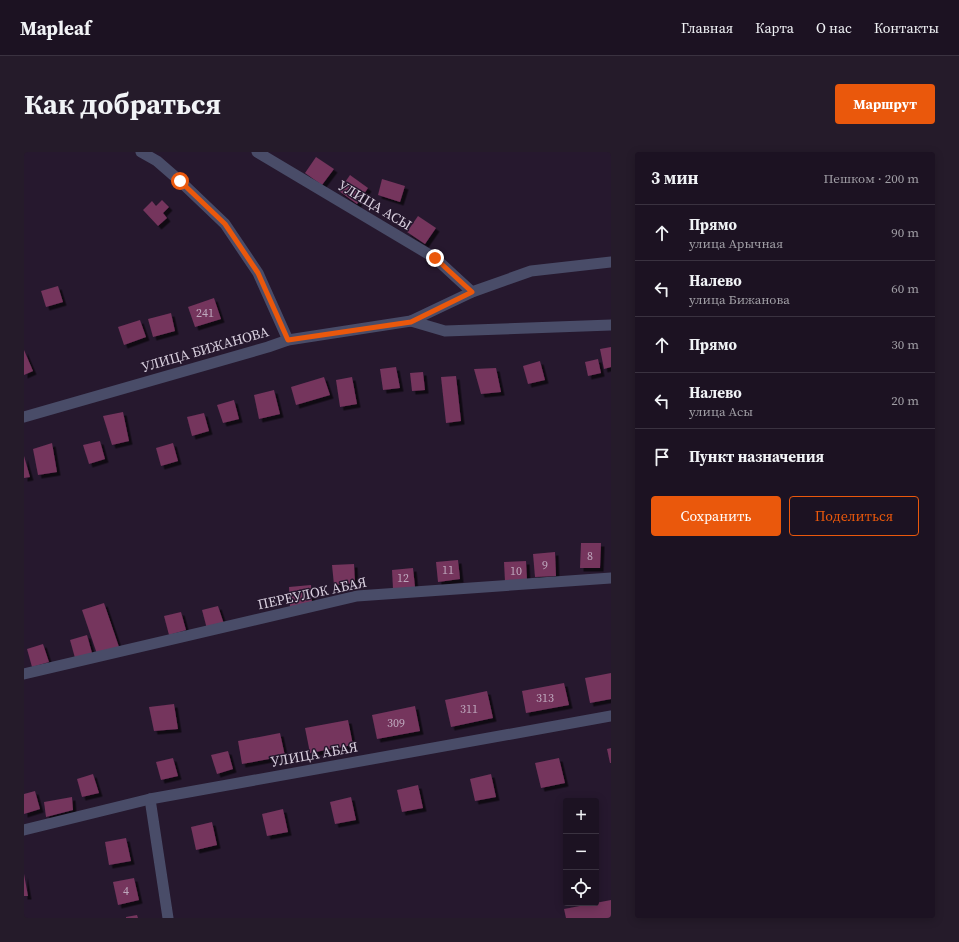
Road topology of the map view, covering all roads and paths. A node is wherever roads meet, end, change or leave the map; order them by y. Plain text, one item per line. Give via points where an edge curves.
1 (141, 152) edge
2 (257, 152) edge
3 (611, 262) edge
4 (472, 292) junction
5 (411, 322) junction
6 (611, 325) edge
7 (288, 340) junction
8 (24, 417) edge
9 (611, 578) edge
10 (24, 674) edge
11 (611, 716) edge
12 (150, 799) junction
13 (24, 830) edge
14 (168, 918) edge

1 - 7 street via 157,161 225,224 258,273
2 - 4 street, УЛИЦА АСЫ via 435,258
3 - 4 street via 531,271
4 - 5 street
5 - 6 street, УЛИЦА БИЖАНОВА via 445,331
5 - 7 street, УЛИЦА БИЖАНОВА
7 - 8 street, УЛИЦА БИЖАНОВА
9 - 10 street, ПЕРЕУЛОК АБАЯ via 357,596
11 - 12 street, УЛИЦА АБАЯ
12 - 13 street, УЛИЦА АБАЯ
12 - 14 street

